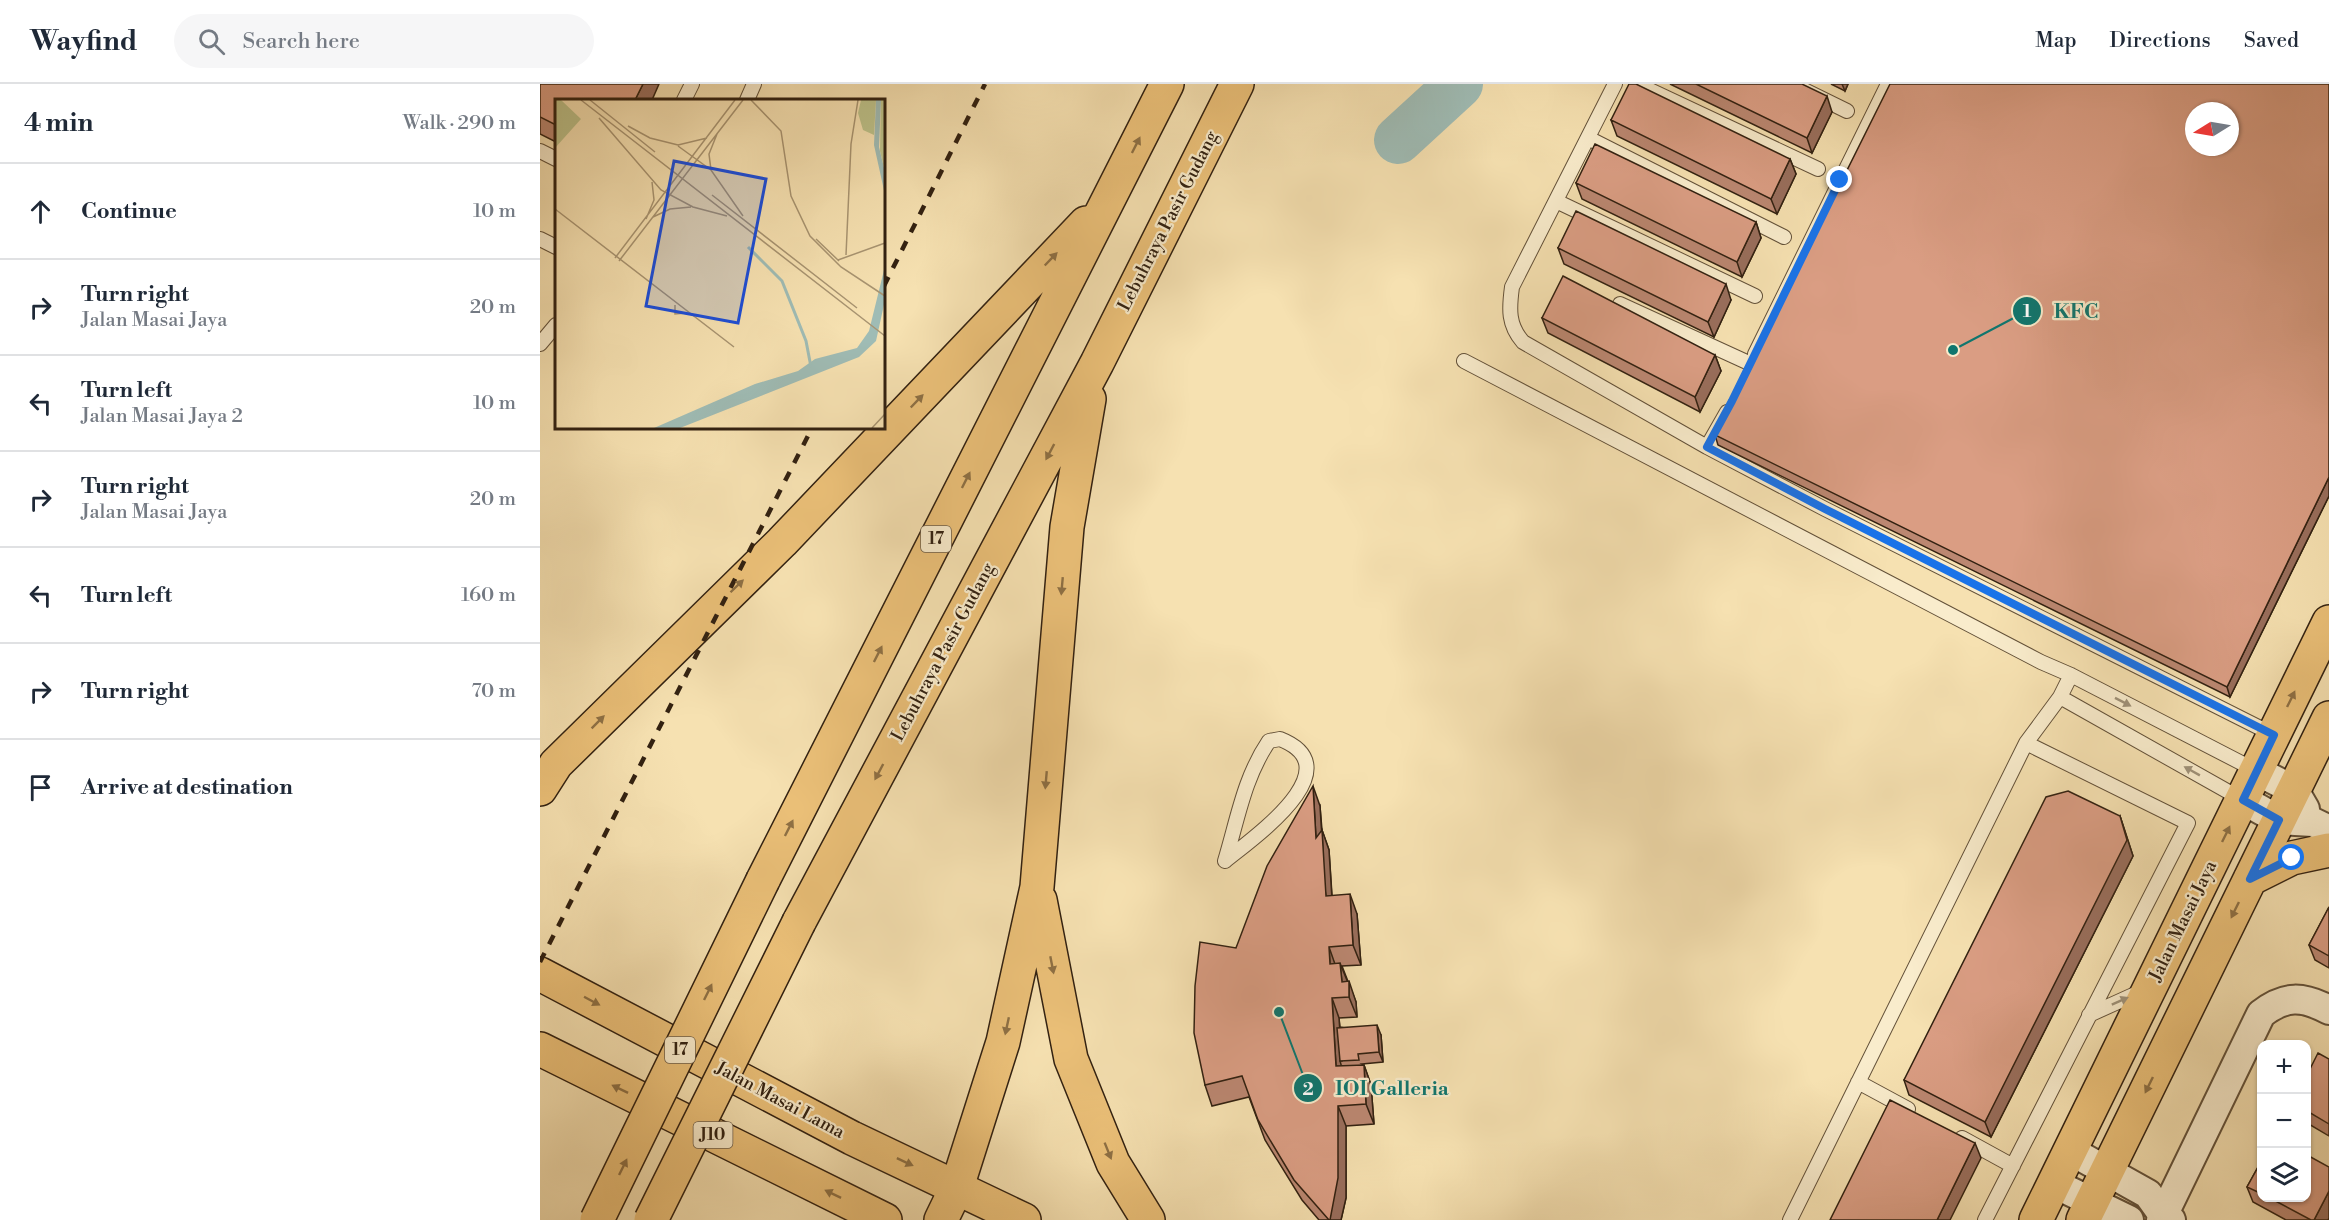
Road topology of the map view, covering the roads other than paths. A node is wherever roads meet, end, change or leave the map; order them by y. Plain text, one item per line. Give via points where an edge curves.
1 (692, 84) edge
2 (754, 84) edge
3 (1167, 84) edge
4 (1237, 84) edge
5 (1615, 84) edge
6 (1637, 84) edge
7 (1792, 84) edge
8 (1888, 84) edge
9 (684, 99) edge
10 (747, 99) edge
11 (1858, 116) junction
12 (1588, 138) junction
13 (540, 151) edge
14 (555, 158) edge
15 (1829, 174) junction
16 (1110, 198) junction
17 (1556, 201) junction
18 (540, 239) edge
19 (1795, 243) junction
20 (555, 246) edge
21 (1766, 301) junction
22 (1620, 304) edge
23 (555, 326) edge
24 (540, 344) edge
25 (1464, 361) dead end
26 (1097, 363) junction
27 (1732, 401) edge
28 (1707, 447) junction
29 (2329, 622) edge
30 (2071, 675) junction
31 (2060, 697) junction
32 (2329, 719) edge
33 (2329, 732) edge
34 (2274, 735) junction
35 (2026, 743) junction
36 (546, 775) edge
37 (2250, 785) junction
38 (2294, 790) junction
39 (2279, 820) junction
40 (2321, 826) edge
41 (2329, 850) edge
42 (1225, 861) joint
43 (2250, 879) junction
44 (1037, 887) junction
45 (540, 974) edge
46 (2151, 987) junction
47 (2329, 1010) edge
48 (2089, 1015) junction
49 (540, 1049) edge
50 (1858, 1082) junction
51 (1920, 1116) edge
52 (1951, 1132) edge
53 (2071, 1151) junction
54 (2013, 1166) junction
55 (2107, 1171) junction
56 (2055, 1184) junction
57 (957, 1186) junction
58 (2087, 1211) edge
59 (2156, 1214) edge
60 (597, 1220) edge
61 (651, 1220) edge
62 (885, 1220) edge
63 (941, 1220) edge
64 (1024, 1220) edge
65 (1148, 1220) edge
66 (1790, 1220) edge
67 (1985, 1220) edge
68 (2036, 1220) edge
69 (2129, 1220) edge

1 - 9 lane
2 - 10 lane
16 -> 3 main road, 17
4 - 26 main road, Lebuhraya Pasir Gudang
5 - 12 lane
6 - 15 lane
7 - 11 lane
8 - 11 lane
11 - 15 lane
12 - 17 lane
12 - 19 lane
13 - 14 lane
15 - 19 lane
36 -> 16 main road via 782,542
60 -> 16 main road, 17, bridge via 763,880
17 - 21 lane
17 - 28 lane via 1512,287 1514,331 1523,342
18 - 20 lane
19 - 21 lane
21 - 22 lane via 1748,368
23 - 24 lane
25 - 30 lane
26 -> 44 main road via 1067,527
26 -> 61 main road, Lebuhraya Pasir Gudang, bridge via 799,922
27 - 28 lane
28 - 34 lane
34 -> 29 main road, Jalan Masai Jaya
30 - 31 lane
30 -> 37 lane
31 - 35 lane
37 -> 31 lane
32 - 33 main road
32 - 38 main road
34 - 37 main road, Jalan Masai Jaya
35 - 48 lane via 2188,823
35 - 50 lane
37 - 38 street
37 - 39 street
46 -> 37 main road, Jalan Masai Jaya
38 - 39 main road
38 - 40 street
39 - 40 street
39 - 43 main road
41 - 43 main road via 2292,858
42 - 42 lane via 1245,786 1259,756 1269,741 1280,739 1292,744 1303,753 1307,772 1302,788 1287,808
43 -> 55 main road
44 -> 57 main road via 1003,1042
44 -> 65 main road via 1071,1059 1113,1163
45 -> 57 main road, Jalan Masai Lama via 852,1138
48 -> 46 lane
46 - 53 main road, Jalan Masai Jaya
47 - 59 street via 2311,1000 2297,1000 2271,1006 2261,1014
48 - 54 lane
62 -> 49 main road, J10
50 - 51 lane
50 - 66 lane
52 - 54 lane
53 - 55 street
53 - 56 main road, Jalan Masai Jaya
54 - 67 lane
55 - 58 main road
55 - 59 street
56 - 58 street
56 - 68 main road, Jalan Masai Jaya
57 - 63 main road
57 - 64 main road, Jalan Masai Lama
58 - 69 street

